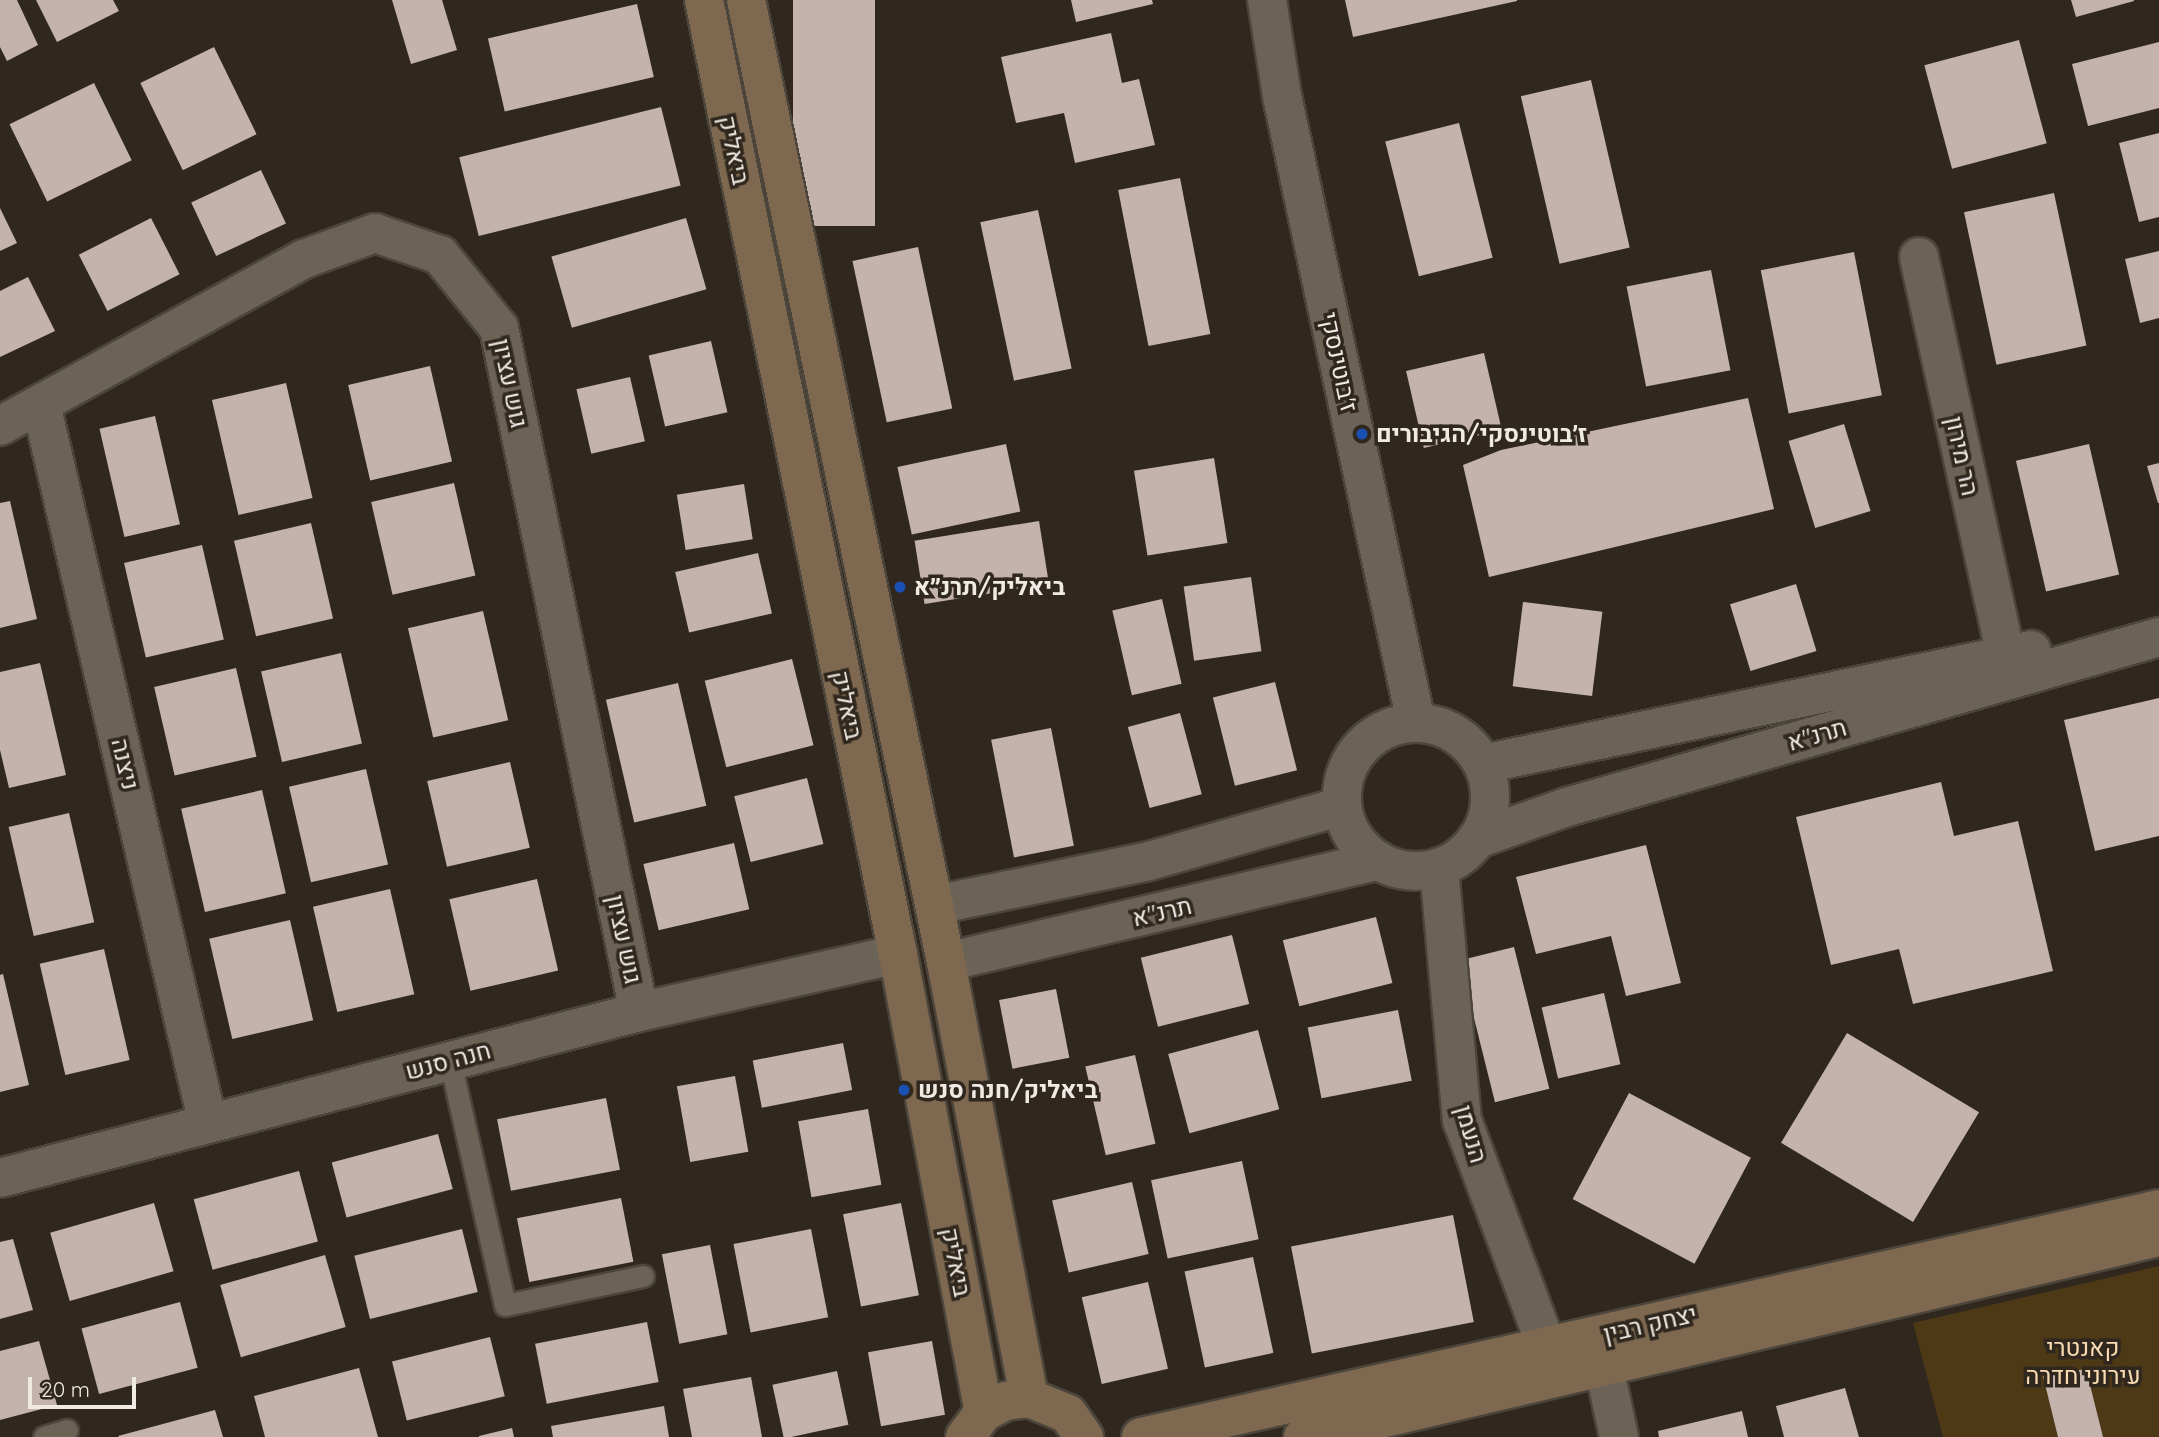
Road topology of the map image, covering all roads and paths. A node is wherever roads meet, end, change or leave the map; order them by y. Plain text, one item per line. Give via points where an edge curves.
1 (704, 0) edge
2 (746, 0) edge
3 (1267, 0) edge
4 (1919, 257) dead end
5 (41, 404) junction
6 (0, 426) edge
7 (2159, 620) edge
8 (2159, 637) edge
9 (2006, 655) junction
10 (1416, 722) junction
11 (1483, 764) junction
12 (1342, 806) junction
13 (1478, 839) junction
14 (1378, 860) junction
15 (1439, 868) junction
16 (935, 905) junction
17 (898, 954) junction
18 (947, 962) junction
19 (639, 1012) junction
20 (450, 1061) junction
21 (208, 1124) junction
22 (0, 1178) edge
23 (2159, 1209) edge
24 (2159, 1237) edge
25 (643, 1276) dead end
26 (1547, 1347) junction
27 (1604, 1367) junction
28 (1029, 1398) junction
29 (974, 1424) edge
30 (67, 1430) dead end
31 (44, 1437) edge
32 (1084, 1437) edge
33 (1141, 1437) edge
34 (1303, 1437) edge
35 (1619, 1437) edge

1 - 17 main road, ביאליק
2 - 16 main road, ביאליק
3 - 10 street, ז'בוטינסקי via 1282,96
4 - 9 street, הר מירון
5 - 6 street, גוש עציון
5 - 19 street, גוש עציון via 304,259 375,233 440,255 499,328
5 - 21 street, ניצנה
7 - 9 street, תרנ"א
8 - 13 street, תרנ"א via 1567,807
9 - 11 street, תרנ"א
10 - 11 street via 1455,733
10 - 12 street via 1391,726 1369,738 1343,781
11 - 13 street via 1490,802
12 - 14 street via 1349,828
12 - 16 street via 1149,861
13 - 15 street
14 - 15 street via 1398,869
14 - 18 street, תרנ"א
15 - 26 street, הנעמן via 1462,1120
16 - 18 main road, ביאליק
17 - 19 street, חנה סנש
17 - 29 main road, ביאליק
18 - 28 main road, ביאליק
19 - 20 street, חנה סנש
20 - 21 street, חנה סנש
20 - 25 lane via 505,1305
21 - 22 street, חנה סנש
23 - 26 main road, יצחק רבין
24 - 27 main road, יצחק רבין
26 - 33 main road, יצחק רבין
27 - 34 main road, יצחק רבין
27 - 35 street
28 - 29 main road via 1006,1401
28 - 32 main road via 1068,1414
30 - 31 lane

